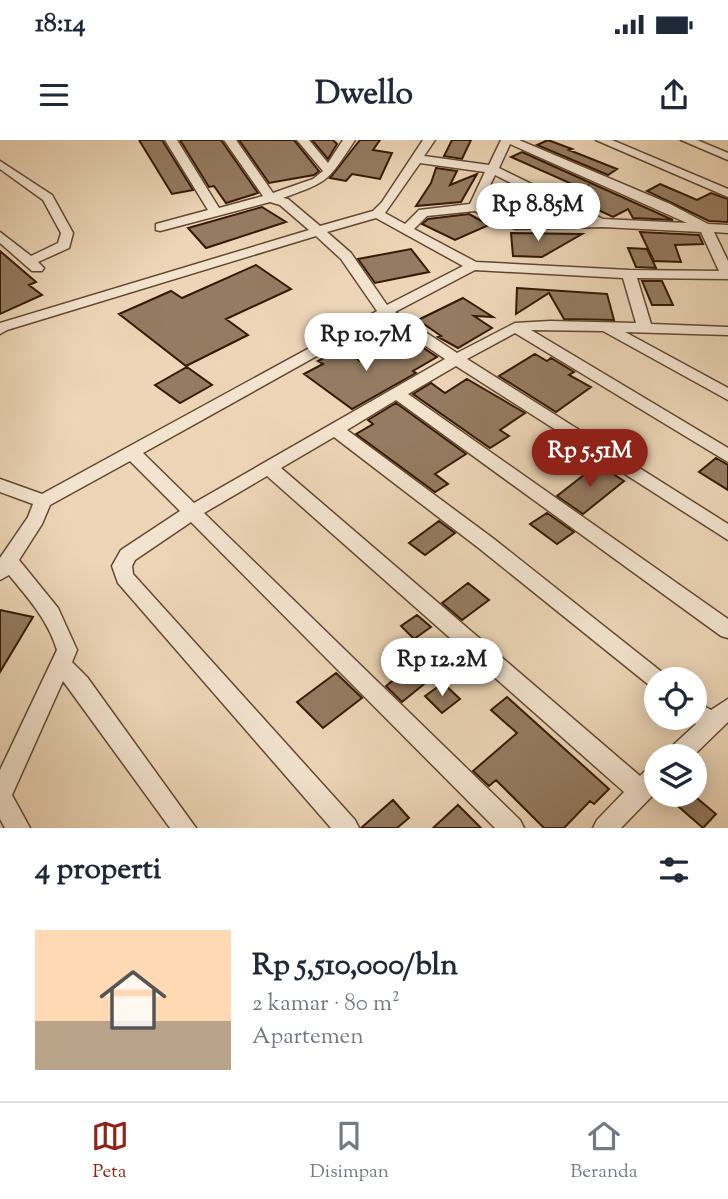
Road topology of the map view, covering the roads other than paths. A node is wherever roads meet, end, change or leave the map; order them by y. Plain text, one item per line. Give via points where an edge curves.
1 (171, 140) edge
2 (230, 140) edge
3 (303, 140) edge
4 (349, 140) edge
5 (429, 140) edge
6 (508, 140) edge
7 (602, 140) edge
8 (687, 140) edge
9 (728, 157) edge
10 (418, 159) junction
11 (0, 164) edge
12 (492, 169) junction
13 (328, 170) junction
14 (728, 193) edge
15 (270, 198) junction
16 (477, 207) junction
17 (215, 214) junction
18 (377, 214) junction
19 (603, 223) junction
20 (160, 227) dead end
21 (706, 228) junction
22 (728, 229) edge
23 (406, 230) junction
24 (318, 231) junction
25 (0, 236) edge
26 (473, 266) junction
27 (629, 274) junction
28 (728, 275) edge
29 (385, 312) junction
30 (604, 326) junction
31 (515, 327) junction
32 (0, 328) edge
33 (645, 328) junction
34 (727, 331) edge
35 (456, 359) junction
36 (398, 394) junction
37 (728, 395) edge
38 (335, 429) junction
39 (131, 452) junction
40 (728, 457) edge
41 (268, 467) junction
42 (0, 485) edge
43 (43, 501) junction
44 (192, 512) junction
45 (728, 533) edge
46 (4, 567) edge
47 (728, 630) edge
48 (62, 666) junction
49 (644, 670) edge
50 (711, 714) edge
51 (687, 744) edge
52 (644, 780) edge
53 (644, 787) edge
54 (0, 796) edge
55 (18, 828) edge
56 (184, 828) edge
57 (347, 828) edge
58 (512, 828) edge
59 (604, 828) edge

1 - 17 street
2 - 15 street
3 - 13 street
4 - 13 street
5 - 10 street
6 - 12 street
6 - 21 street
7 - 14 street
8 - 9 street
10 - 12 street
10 - 18 street
11 - 25 street via 48,198 67,233 64,245 34,265
12 - 16 street
12 - 19 street
13 - 15 street via 309,186
15 - 17 street
15 - 24 street via 284,202
16 - 19 street via 507,223
16 - 23 street via 423,213
17 - 20 street
18 - 23 street
18 - 24 street
19 - 21 street
21 - 22 street
21 - 28 street
23 - 26 street
24 - 29 street via 346,256
24 - 32 street
26 - 27 street
26 - 29 street
27 - 28 street
27 - 33 street
29 - 35 street
29 - 39 street
30 - 31 street
30 - 33 street
30 - 37 street
31 - 35 street
31 - 40 street
33 - 34 street
35 - 36 street
35 - 45 street
36 - 38 street
36 - 47 street
38 - 41 street
38 - 49 street
39 - 43 street
39 - 44 street
41 - 44 street
41 - 52 street
42 - 43 street
43 - 46 street
44 - 57 street via 128,555 121,570
44 - 58 street
46 - 48 street via 64,636 67,650
48 - 54 street
48 - 56 street
50 - 51 street
53 - 59 street
54 - 55 street

